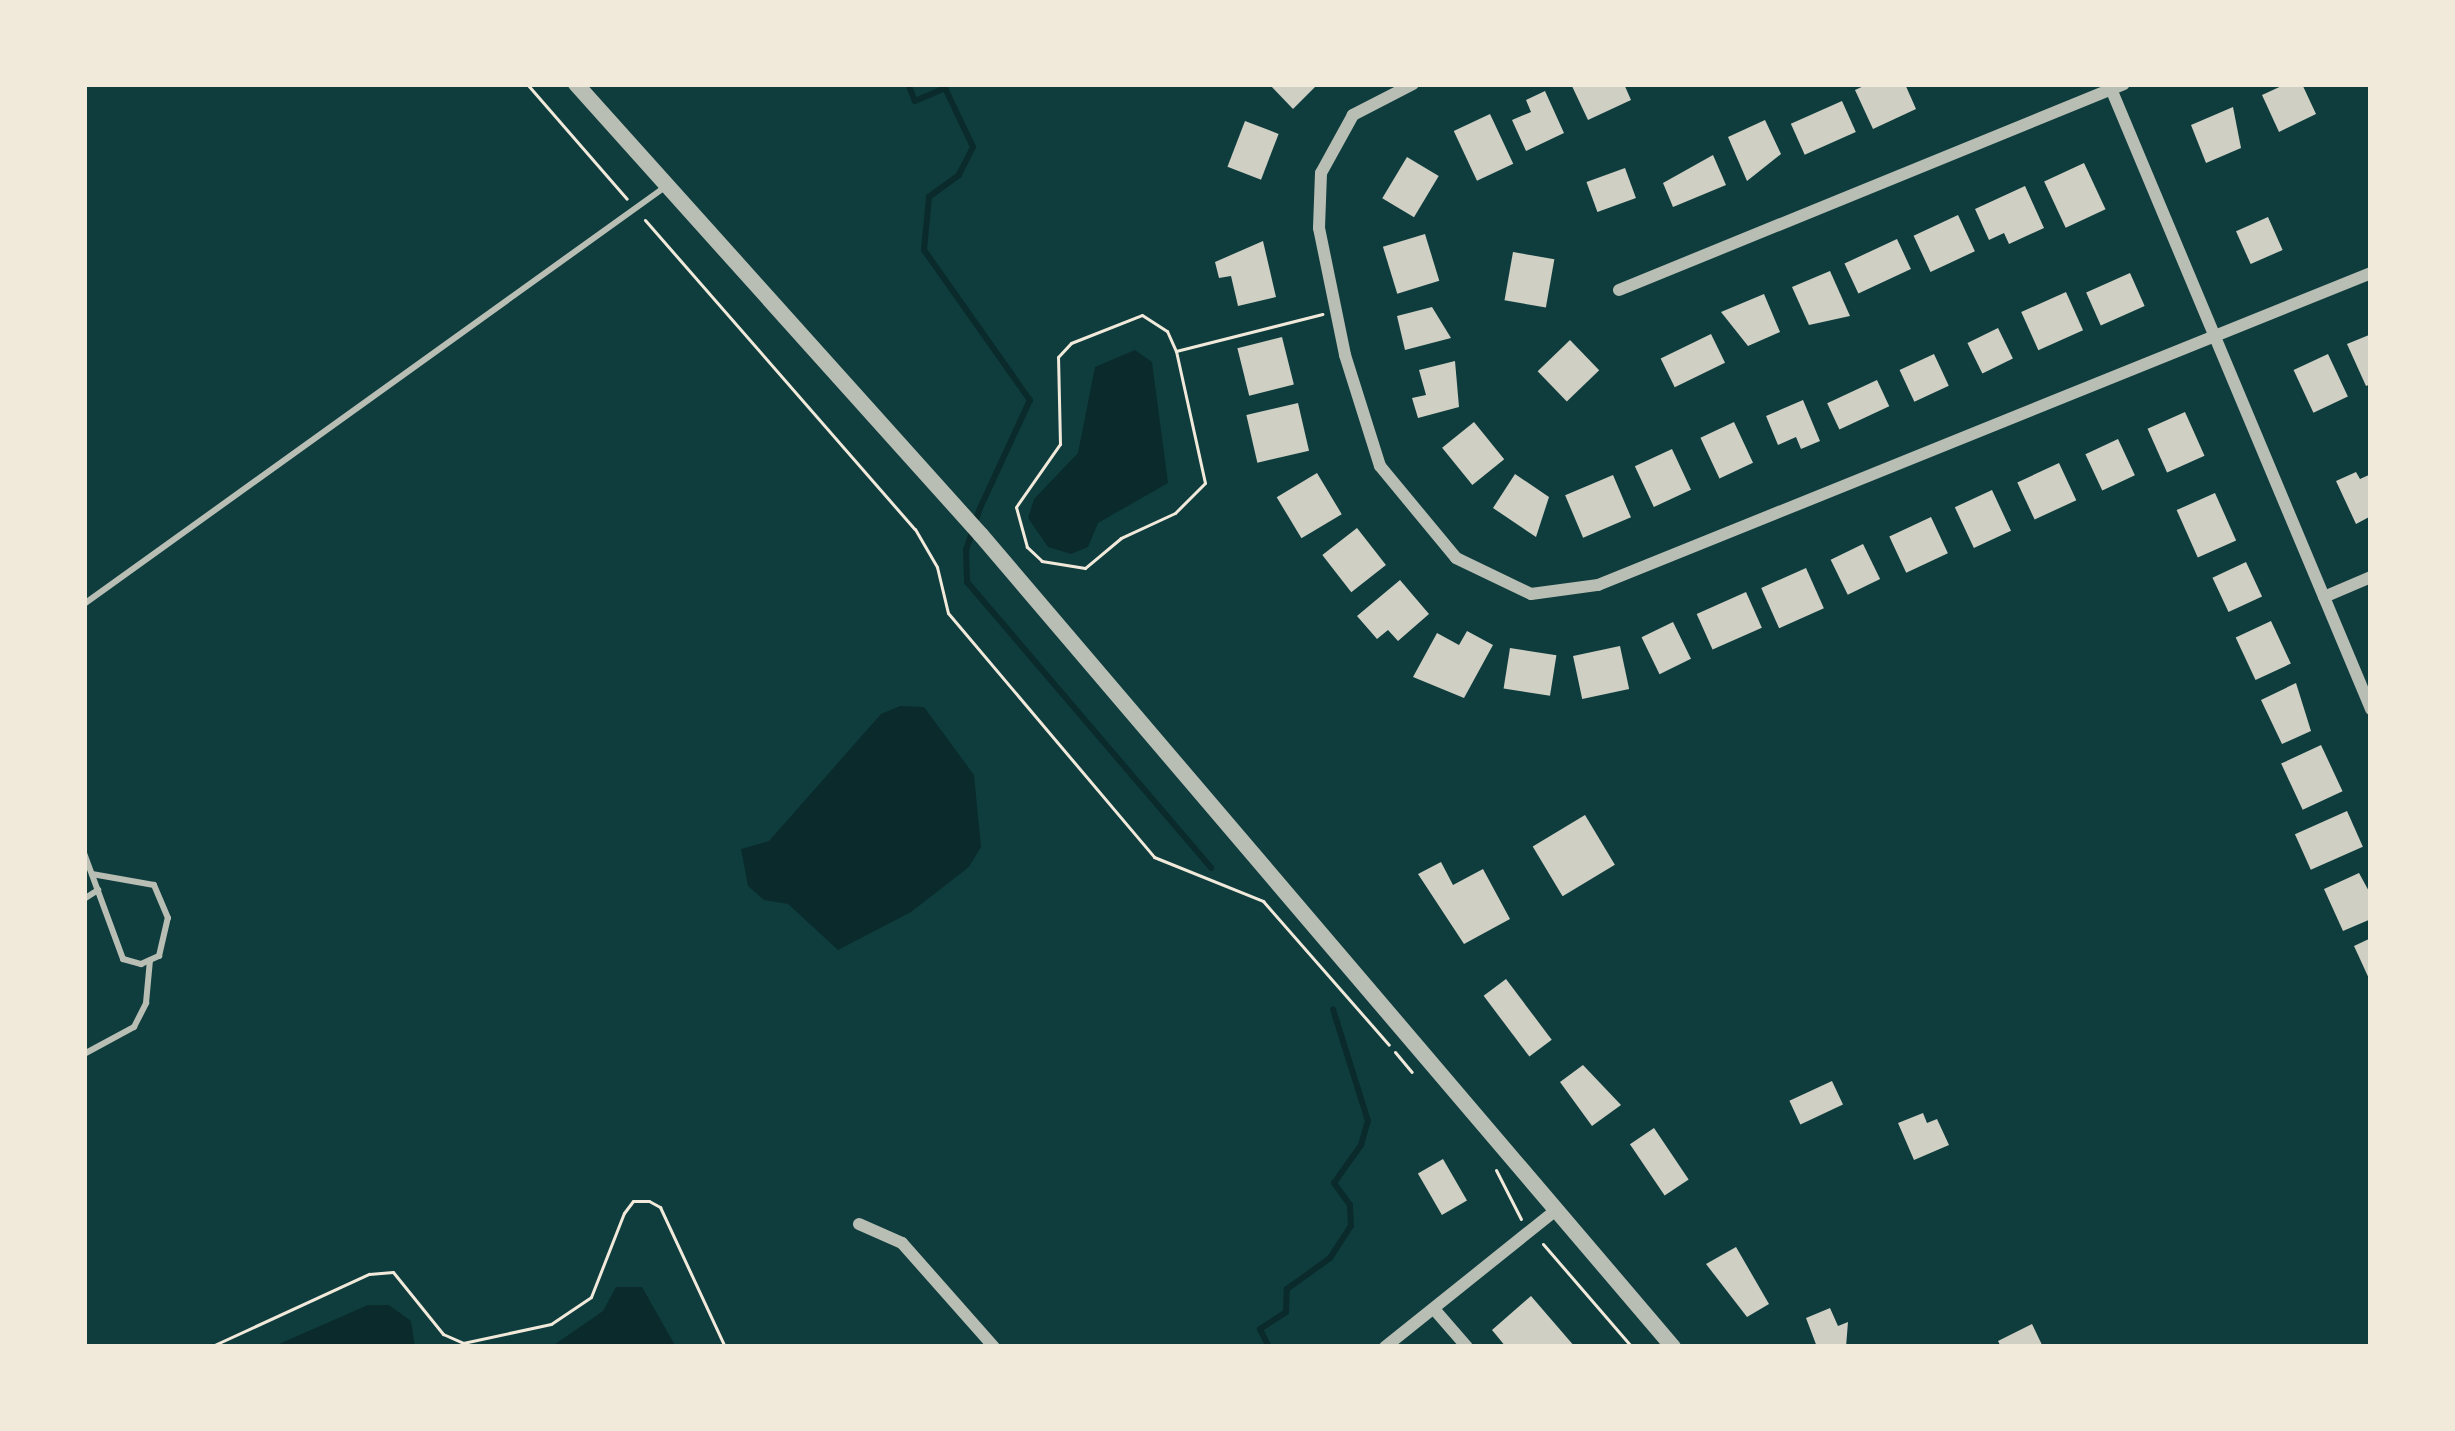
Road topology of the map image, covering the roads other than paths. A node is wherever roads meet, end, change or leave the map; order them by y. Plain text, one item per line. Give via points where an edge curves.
1 (577, 84) edge
2 (1413, 84) edge
3 (2114, 86) edge
4 (668, 185) junction
5 (2371, 273) edge
6 (1619, 290) dead end
7 (2212, 340) junction
8 (2371, 577) edge
9 (2324, 597) junction
10 (84, 604) edge
11 (2371, 709) edge
12 (84, 853) edge
13 (92, 874) junction
14 (98, 890) junction
15 (84, 898) edge
16 (149, 960) junction
17 (84, 1054) edge
18 (1556, 1210) junction
19 (859, 1224) dead end
20 (1434, 1309) junction
21 (994, 1347) edge
22 (1384, 1347) edge
23 (1467, 1347) edge
24 (1673, 1347) edge

1 - 4 street
2 - 7 street via 1353,115 1321,173 1319,228 1336,310 1380,466 1456,558 1531,594 1598,585
3 - 6 street
3 - 7 street
4 - 10 lane
4 - 18 street via 981,535
5 - 7 street
7 - 9 street
8 - 9 street
9 - 11 street
12 - 13 lane
13 - 14 lane
13 - 16 lane via 154,886 168,918 159,956
14 - 15 lane
14 - 16 lane via 123,959
16 - 17 lane via 146,1003 134,1027
18 - 20 street
18 - 24 street
19 - 21 street via 902,1244
20 - 22 street
20 - 23 street

